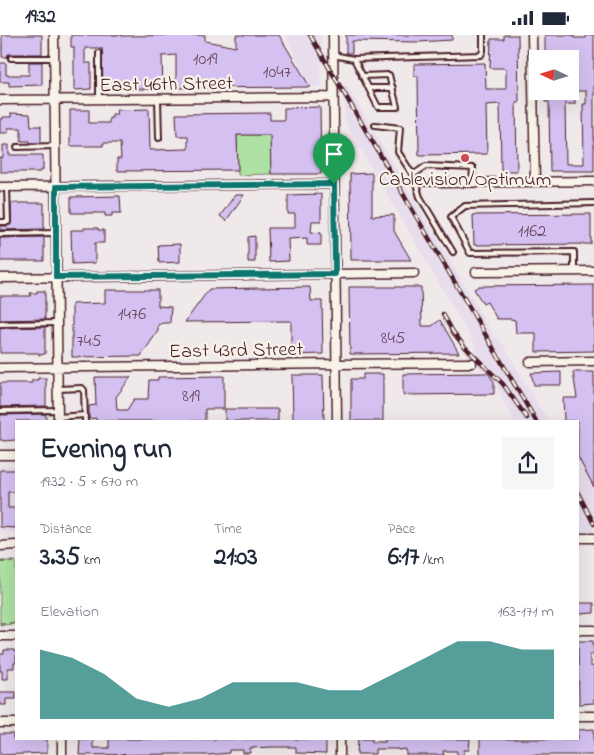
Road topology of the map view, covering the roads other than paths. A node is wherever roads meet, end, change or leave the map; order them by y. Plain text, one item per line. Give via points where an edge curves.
1 (54, 35) edge
2 (333, 35) edge
3 (483, 35) edge
4 (532, 35) edge
5 (99, 53) dead end
6 (333, 55) junction
7 (11, 58) dead end
8 (54, 58) junction
9 (354, 59) junction
10 (362, 76) junction
11 (369, 88) junction
12 (393, 88) junction
13 (333, 97) junction
14 (99, 99) junction
15 (158, 99) junction
16 (0, 100) edge
17 (55, 100) junction
18 (375, 125) dead end
19 (160, 138) dead end
20 (55, 146) junction
21 (17, 147) dead end
22 (413, 175) junction
23 (594, 181) edge
24 (472, 182) junction
25 (535, 182) junction
26 (415, 183) junction
27 (441, 183) joint
28 (334, 184) junction
29 (4, 187) edge
30 (56, 187) junction
31 (594, 203) edge
32 (0, 222) edge
33 (56, 233) junction
34 (0, 234) edge
35 (453, 251) dead end
36 (574, 271) junction
37 (594, 271) edge
38 (476, 272) dead end
39 (414, 273) dead end
40 (335, 274) junction
41 (56, 277) junction
42 (0, 278) edge
43 (57, 323) junction
44 (0, 324) edge
45 (594, 361) edge
46 (530, 362) dead end
47 (472, 363) dead end
48 (336, 364) junction
49 (58, 367) junction
50 (0, 368) edge
51 (58, 389) junction
52 (0, 411) edge
53 (85, 415) junction
54 (58, 416) edge
55 (85, 420) edge
56 (337, 420) edge
57 (0, 455) edge
58 (15, 455) edge
59 (594, 538) edge
60 (579, 539) edge
61 (15, 545) edge
62 (0, 546) edge
63 (579, 630) edge
64 (594, 630) edge
65 (15, 635) edge
66 (0, 636) edge
67 (594, 716) edge
68 (579, 717) edge
69 (0, 723) edge
70 (15, 723) edge
71 (62, 740) edge
72 (340, 740) edge
73 (62, 755) edge
74 (340, 755) edge

1 - 8 street
2 - 6 street
3 - 9 lane via 481,55
4 - 25 street
5 - 14 lane
6 - 9 lane
6 - 13 street
7 - 8 lane
8 - 17 street
9 - 10 lane
10 - 11 lane
10 - 12 lane via 389,75
11 - 12 lane
11 - 12 lane via 378,107 397,107
13 - 15 street, East 46th Street
13 - 28 street
14 - 15 street, East 46th Street
14 - 17 street, East 46th Street
15 - 19 lane
16 - 17 street, East 46th Street
17 - 20 street
18 - 22 lane via 400,128 398,152
20 - 21 lane
20 - 30 street
22 - 24 lane via 426,166 472,168
22 - 26 lane
23 - 25 street
24 - 25 street
24 - 27 street
26 - 27 lane
26 - 35 lane
28 - 30 street
28 - 40 street
29 - 30 street
29 - 32 lane via 8,222
30 - 33 street
31 - 36 lane via 465,206 451,217 470,253 574,252
33 - 34 lane
33 - 41 street
36 - 37 street
36 - 38 street
39 - 40 street
40 - 41 street
40 - 48 street
41 - 42 street
41 - 43 street
43 - 44 lane
43 - 49 street
45 - 46 street
47 - 48 street, East 43rd Street
48 - 49 street, East 43rd Street
48 - 56 street
49 - 50 street, East 43rd Street
49 - 51 street
51 - 53 lane via 84,390
51 - 54 street
52 - 54 lane
53 - 54 lane
53 - 55 lane
57 - 58 street
59 - 60 street
61 - 62 street
63 - 64 street
65 - 66 street
67 - 68 street
69 - 70 street
71 - 73 street
72 - 74 street

